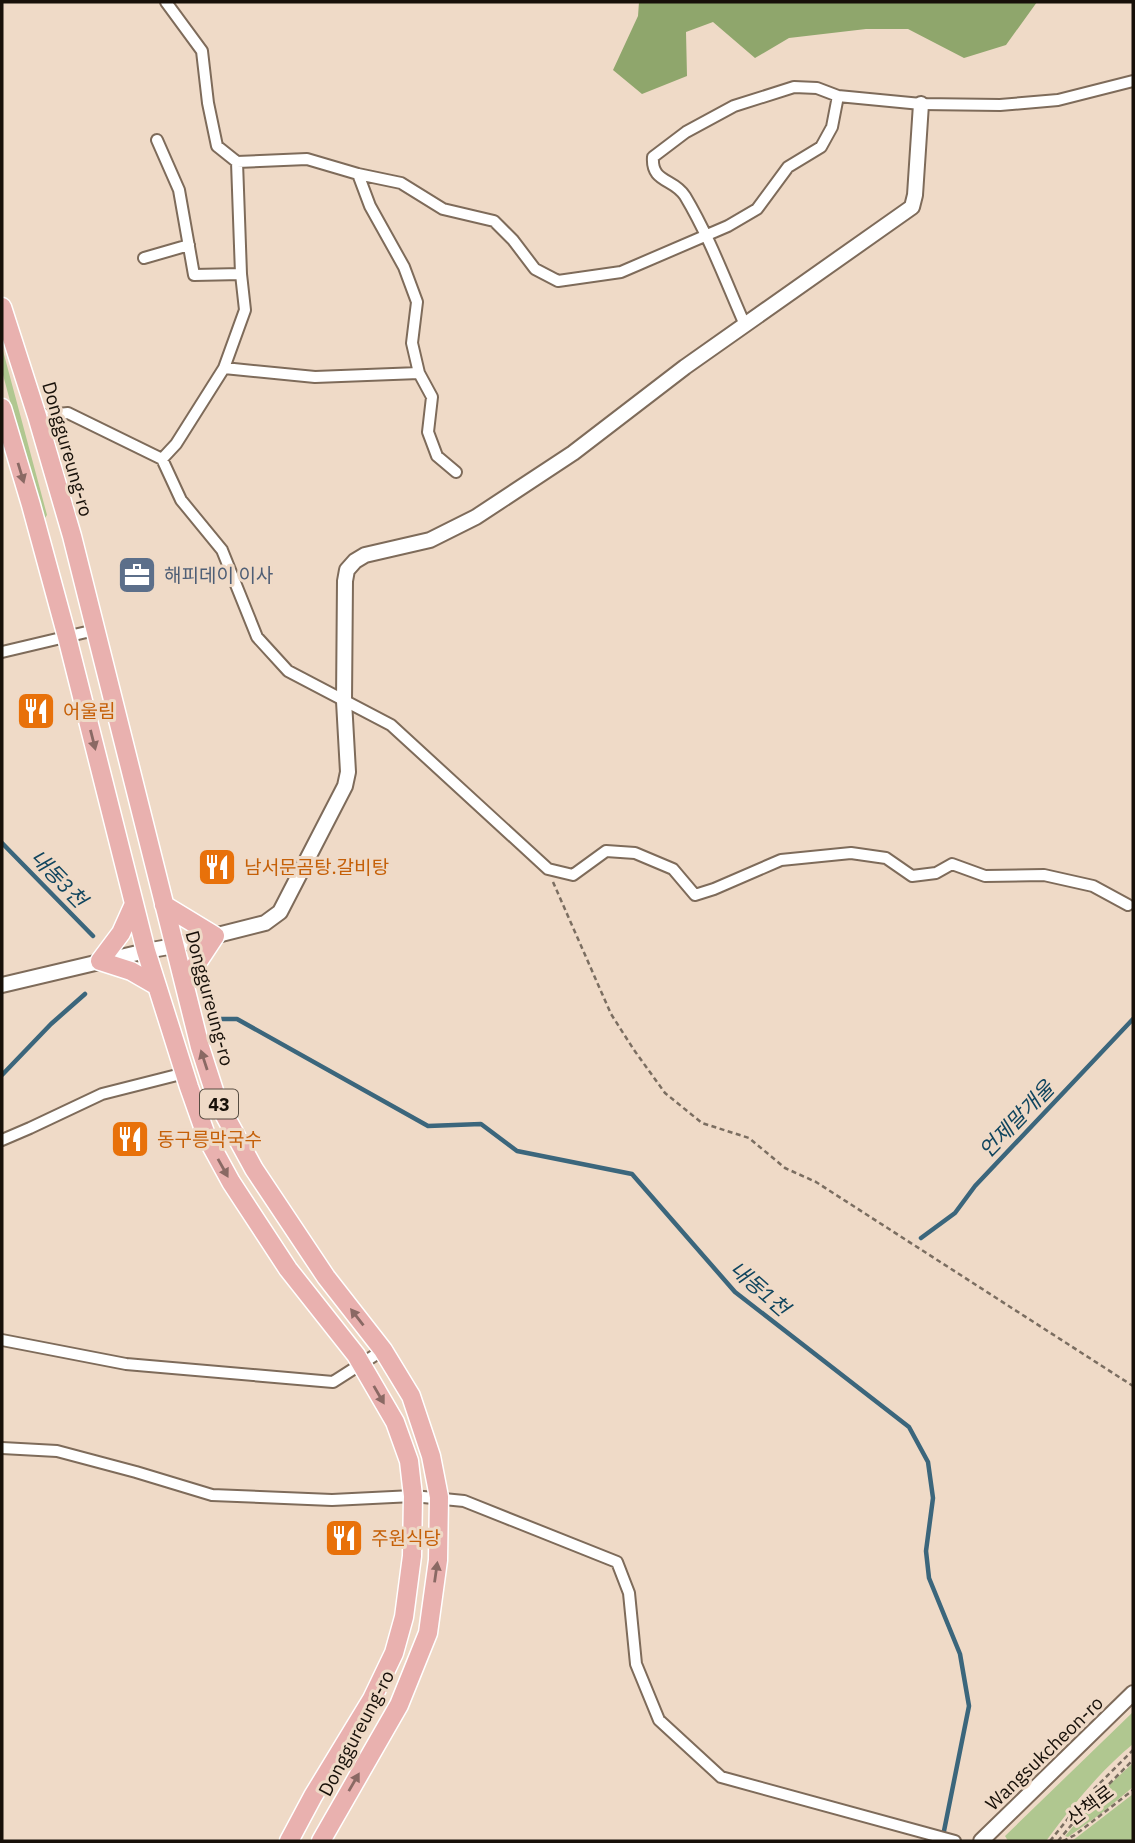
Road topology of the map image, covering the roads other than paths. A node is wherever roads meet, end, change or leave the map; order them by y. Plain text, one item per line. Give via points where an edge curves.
1 (166, 2) edge
2 (1133, 81) edge
3 (838, 96) junction
4 (921, 104) junction
5 (156, 140) dead end
6 (237, 162) junction
7 (358, 174) junction
8 (705, 236) junction
9 (189, 245) junction
10 (144, 258) dead end
11 (241, 274) junction
12 (2, 307) edge
13 (745, 325) junction
14 (224, 368) junction
15 (419, 373) junction
16 (2, 408) edge
17 (37, 416) junction
18 (162, 459) junction
19 (456, 472) dead end
20 (95, 630) junction
21 (67, 637) junction
22 (2, 652) edge
23 (344, 701) junction
24 (134, 904) junction
25 (164, 905) junction
26 (1128, 905) dead end
27 (215, 936) junction
28 (174, 946) junction
29 (146, 951) junction
30 (100, 961) junction
31 (184, 983) junction
32 (2, 985) edge
33 (157, 986) junction
34 (185, 1073) junction
35 (2, 1140) edge
36 (2, 1340) edge
37 (383, 1350) junction
38 (361, 1363) junction
39 (2, 1448) edge
40 (413, 1496) junction
41 (439, 1497) junction
42 (1133, 1693) edge
43 (289, 1841) edge
44 (321, 1841) edge
45 (955, 1841) edge
46 (981, 1841) edge

1 - 6 street via 202,51 216,146
2 - 4 street via 1058,100
3 - 4 street
3 - 8 street via 832,127 821,147 788,167 757,209
3 - 8 street via 817,88 794,87 734,106 686,132 653,157 656,174 683,192
4 - 13 street via 912,207
5 - 9 street via 179,190
6 - 7 street via 307,159
6 - 11 street
7 - 8 street via 401,183 443,209 494,220 536,269 558,281 621,272
7 - 15 street via 417,302 412,343
8 - 13 street
9 - 10 street
9 - 11 street via 194,275
11 - 14 street via 245,310
12 - 17 main road, Donggureung-ro / 43
13 - 23 street via 573,453 476,517 430,540 355,561 345,581
14 - 15 street via 315,377
14 - 18 street
15 - 19 street via 432,397 428,432 437,456
16 -> 21 main road, Donggureung-ro / 43
17 - 18 street via 68,413
17 - 20 main road, Donggureung-ro / 43
18 - 23 street via 181,500 222,550 257,637 288,671
20 - 21 street
20 - 25 main road, Donggureung-ro / 43
21 - 22 street
21 -> 24 main road, Donggureung-ro / 43
23 - 26 street via 391,725 548,869 573,875 606,851 635,853 673,869 695,895 781,860 851,853 886,858 912,876 936,873 953,864 985,876 1045,875 1093,886
23 - 27 street via 345,786 280,912 265,923
24 - 29 main road, Donggureung-ro / 43
24 - 30 main road via 121,933
25 - 27 main road
25 - 28 main road, Donggureung-ro / 43
27 - 28 street
27 - 31 main road
28 - 29 street
28 - 31 main road, Donggureung-ro / 43
29 - 30 street
29 - 33 main road, Donggureung-ro / 43
30 - 32 street
30 - 33 main road
37 -> 31 main road, Donggureung-ro / 43 via 326,1277 254,1169 218,1102
33 - 34 main road, Donggureung-ro / 43
34 - 35 street via 102,1094
34 -> 38 main road, Donggureung-ro / 43 via 207,1138 231,1182 288,1269
36 - 38 street via 125,1364 332,1382
37 - 38 street
37 - 41 main road, Donggureung-ro / 43 via 411,1396
38 -> 40 main road, Donggureung-ro / 43 via 395,1422 409,1461
39 - 40 street via 57,1451 212,1495 332,1500
40 - 41 street
40 - 43 main road, Donggureung-ro / 43 via 412,1556 394,1653
44 -> 41 main road, Donggureung-ro / 43 via 399,1705 428,1633 438,1559
41 - 45 street via 464,1501 617,1562 629,1593 636,1664 659,1720 722,1777
42 - 46 street, Wangsukcheon-ro

